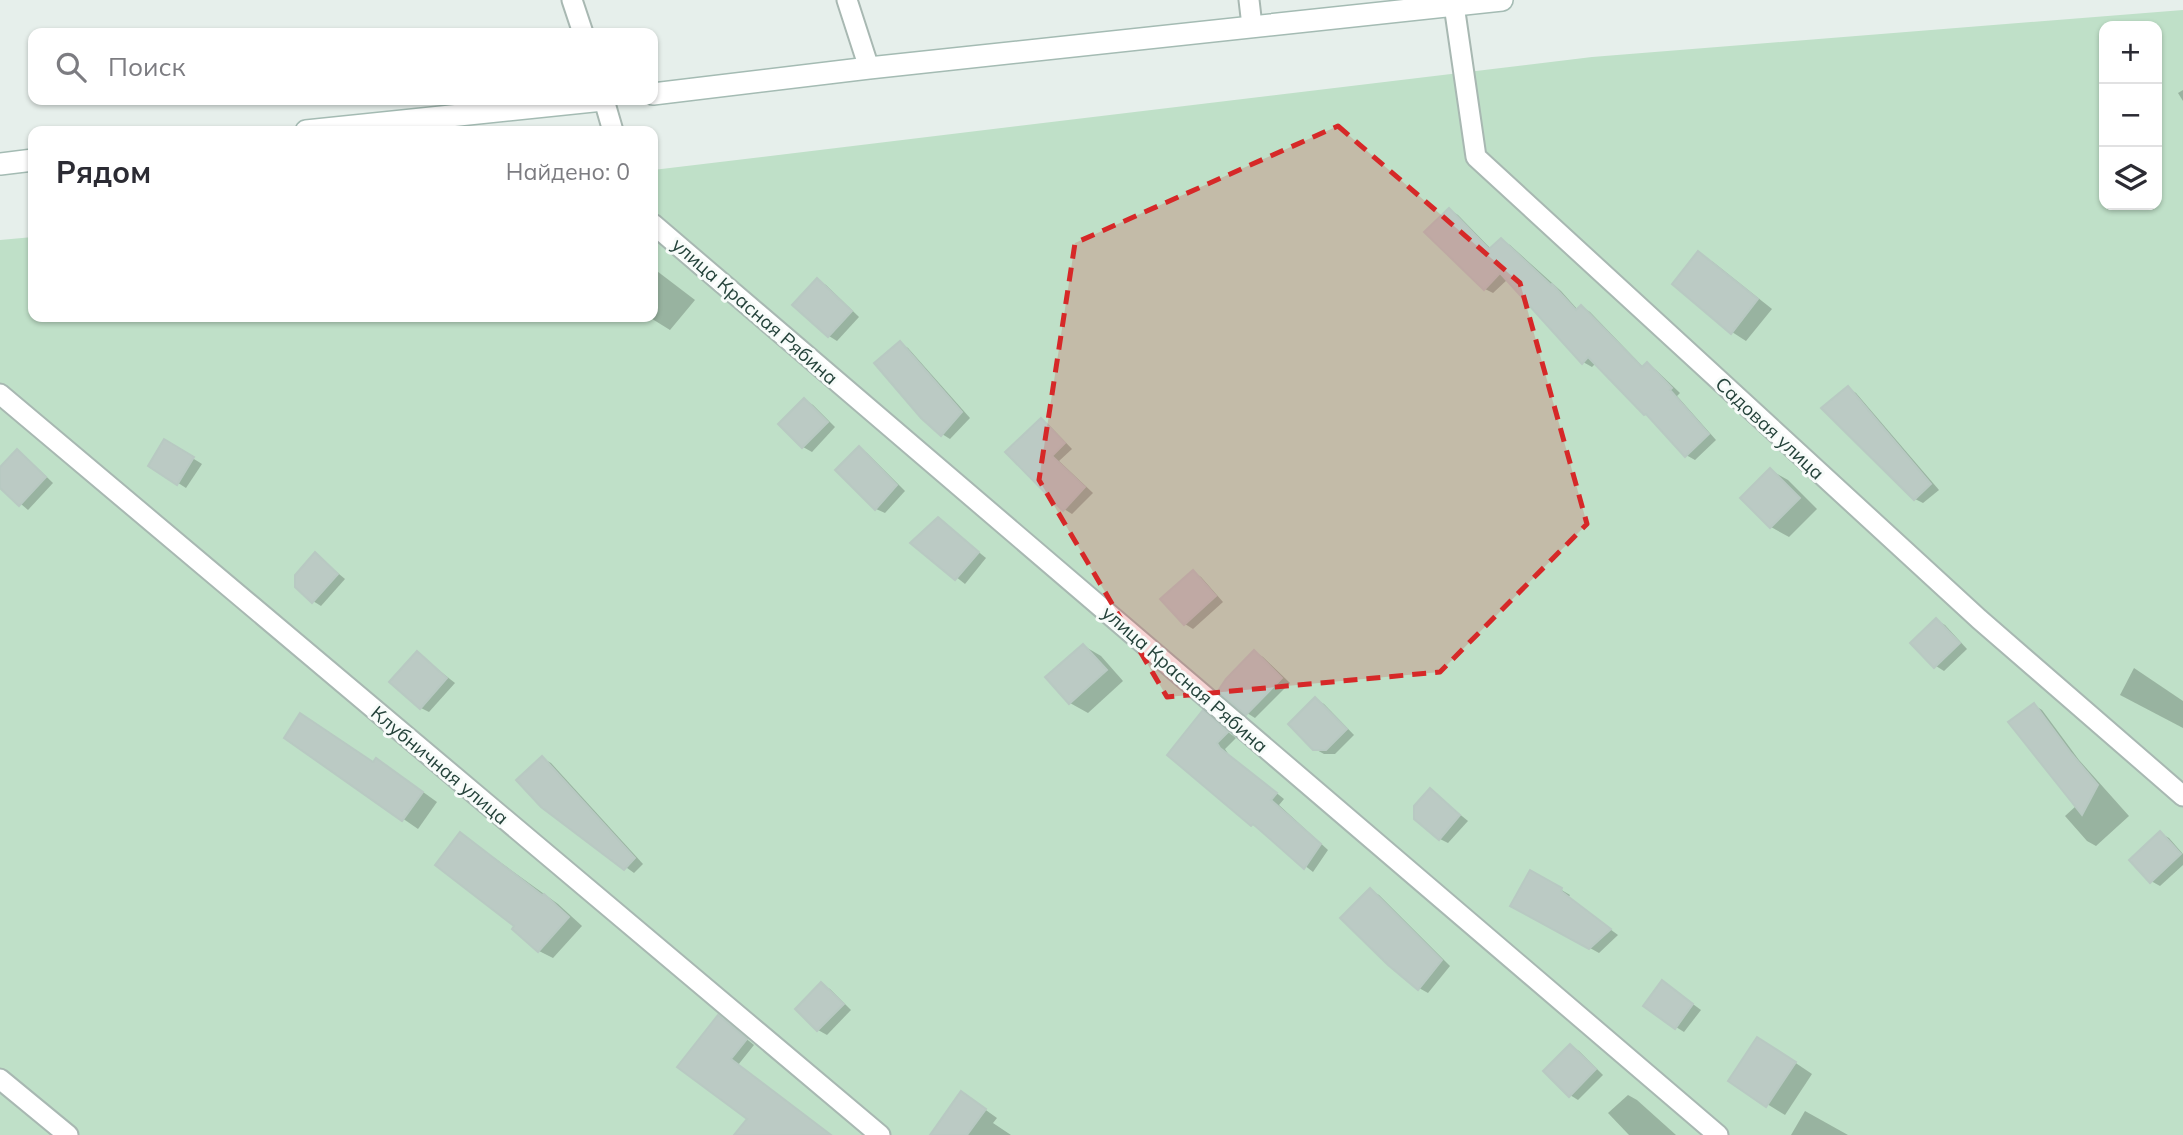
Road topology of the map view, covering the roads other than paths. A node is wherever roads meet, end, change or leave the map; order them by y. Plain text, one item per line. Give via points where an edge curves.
1 (572, 0) edge
2 (847, 0) edge
3 (1249, 0) edge
4 (1502, 0) edge
5 (1454, 5) junction
6 (1252, 26) junction
7 (581, 28) edge
8 (869, 68) junction
9 (658, 93) edge
10 (555, 105) edge
11 (605, 105) edge
12 (354, 126) edge
13 (611, 126) edge
14 (28, 161) edge
15 (0, 164) edge
16 (658, 228) edge
17 (0, 394) edge
18 (2183, 796) edge
19 (0, 1079) edge
20 (68, 1135) edge
21 (880, 1135) edge
22 (1718, 1135) edge

1 - 7 lane
2 - 8 lane
3 - 6 lane
4 - 5 main road
5 - 6 main road
5 - 18 lane, Садовая улица via 1476,157 1979,619
6 - 8 main road
8 - 9 main road
10 - 12 main road
11 - 13 lane
14 - 15 main road
16 - 22 lane, улица Красная Рябина
17 - 21 lane, Клубничная улица
19 - 20 lane

